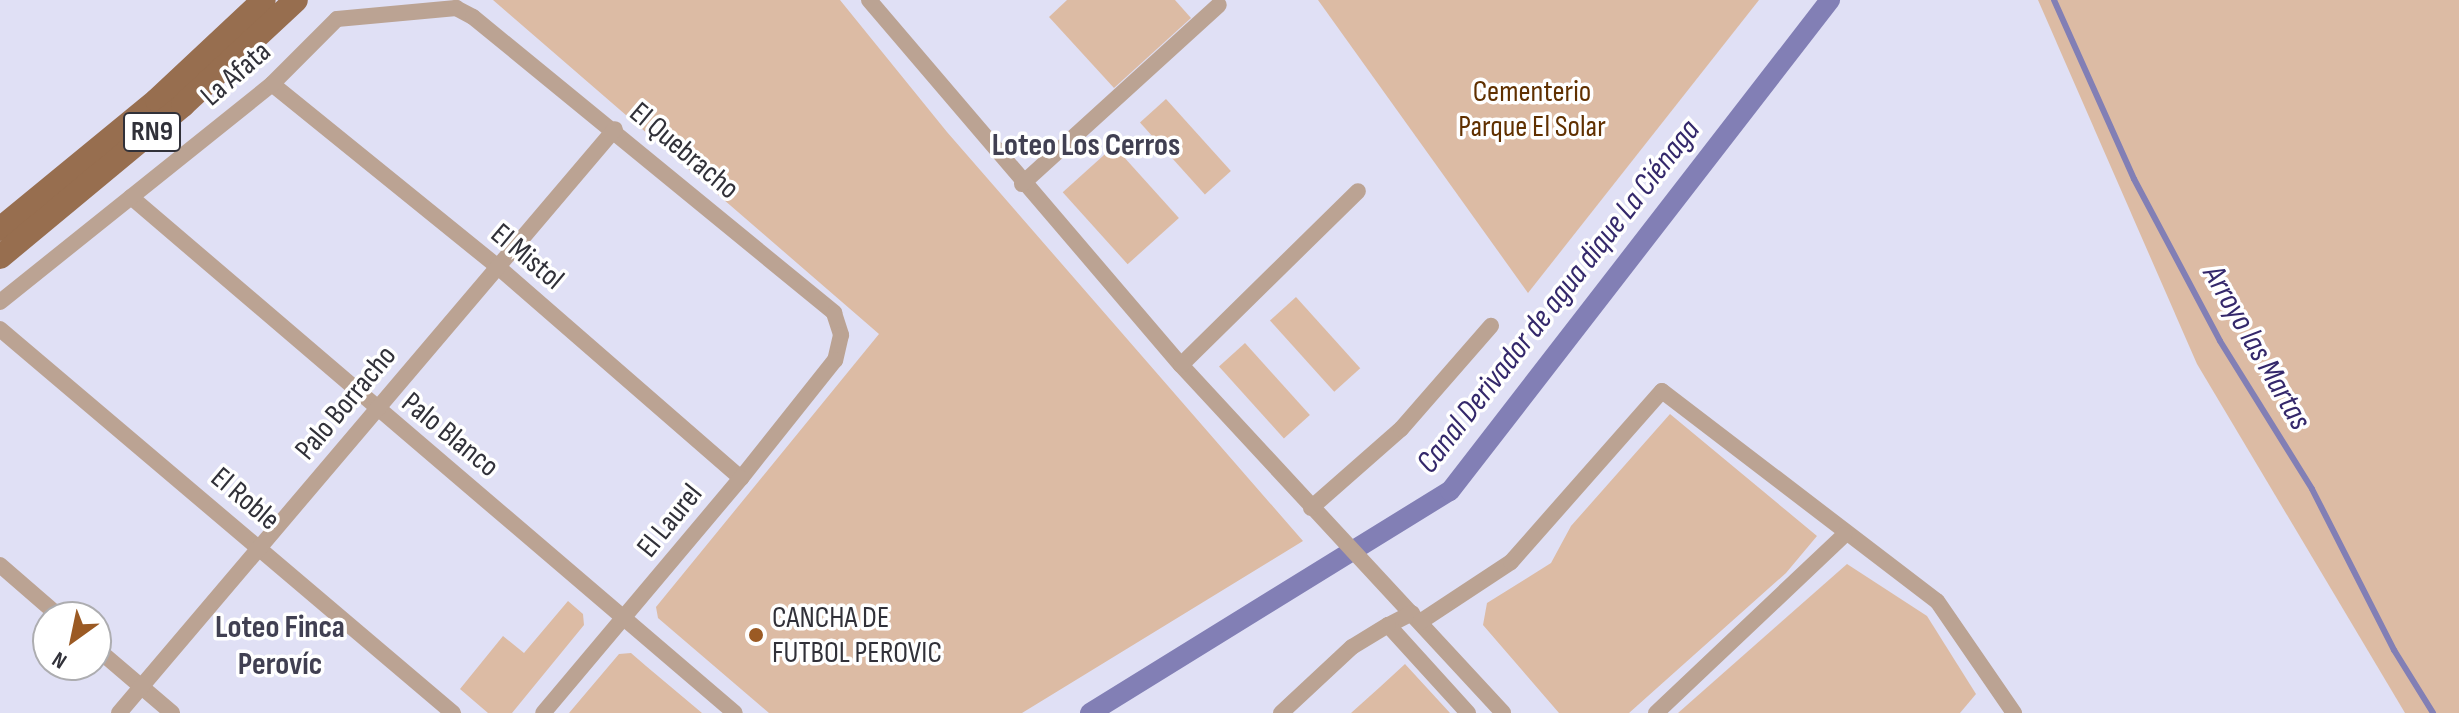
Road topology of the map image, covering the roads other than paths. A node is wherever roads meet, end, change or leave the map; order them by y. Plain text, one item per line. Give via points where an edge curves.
1 (264, 0) edge
2 (296, 0) edge
3 (872, 1) edge
4 (1219, 5) dead end
5 (456, 8) joint
6 (272, 84) junction
7 (615, 129) junction
8 (1022, 184) junction
9 (1358, 191) dead end
10 (131, 197) junction
11 (0, 229) edge
12 (0, 257) edge
13 (498, 267) junction
14 (0, 302) edge
15 (1491, 326) dead end
16 (0, 329) edge
17 (835, 360) joint
18 (1181, 365) junction
19 (376, 411) junction
20 (741, 478) junction
21 (1311, 508) junction
22 (1844, 535) junction
23 (259, 548) junction
24 (0, 565) edge
25 (42, 601) edge
26 (627, 617) junction
27 (1416, 618) junction
28 (1388, 625) junction
29 (112, 662) edge
30 (141, 686) junction
31 (2010, 707) edge
32 (119, 713) edge
33 (172, 713) edge
34 (453, 713) edge
35 (543, 713) edge
36 (735, 713) edge
37 (1281, 713) edge
38 (1468, 713) edge
39 (1503, 713) edge
40 (1656, 713) edge
41 (1993, 713) edge

1 - 11 main road, RN9 via 157,100
2 - 12 main road, RN9 via 172,115
3 - 8 street
4 - 8 street
5 - 6 street, La Afata via 337,19
5 - 7 street, El Quebracho
6 - 10 street, La Afata
6 - 13 street, El Mistol
7 - 13 street, Palo Borracho
7 - 17 street, El Quebracho via 834,313 841,335
8 - 18 street
9 - 18 street
10 - 14 street, La Afata
10 - 19 street, Palo Blanco
13 - 19 street, Palo Borracho
13 - 20 street, El Mistol
15 - 21 street via 1401,429
16 - 23 street, El Roble
17 - 20 street, El Laurel
18 - 21 street
19 - 23 street, Palo Borracho
19 - 26 street, Palo Blanco
20 - 26 street, El Laurel
21 - 27 street
22 - 27 street via 1662,391 1511,562
22 - 31 street via 1937,601
22 - 40 street
23 - 30 street, Palo Borracho
23 - 34 street, El Roble
24 - 25 street
26 - 35 street, El Laurel
26 - 36 street, Palo Blanco
27 - 28 street
27 - 39 street
28 - 37 street via 1352,647
28 - 38 street
29 - 30 street
30 - 32 street, Palo Borracho
30 - 33 street
31 - 41 street

